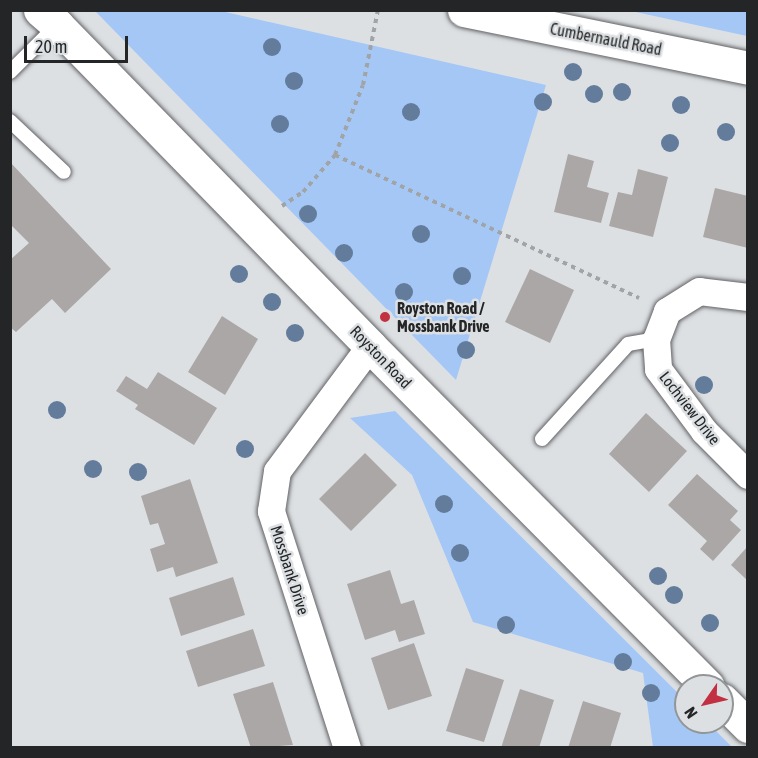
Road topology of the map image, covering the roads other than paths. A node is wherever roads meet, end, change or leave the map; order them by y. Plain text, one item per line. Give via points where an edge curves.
1 (464, 10) edge
2 (48, 15) edge
3 (747, 68) edge
4 (10, 72) edge
5 (10, 121) edge
6 (64, 172) dead end
7 (747, 297) edge
8 (656, 339) junction
9 (370, 346) junction
10 (542, 439) dead end
11 (747, 475) edge
12 (696, 674) edge
13 (734, 712) edge
14 (747, 726) edge
15 (347, 747) edge

1 - 3 street, Cumbernauld Road
2 - 4 lane
2 - 9 street, Royston Road
5 - 6 lane
7 - 8 street, Lochview Drive via 699,291 667,311
8 - 10 lane via 628,344
8 - 11 street, Lochview Drive via 658,369 704,431
9 - 12 street, Royston Road
9 - 15 street, Mossbank Drive via 277,471 272,511
13 - 14 street

